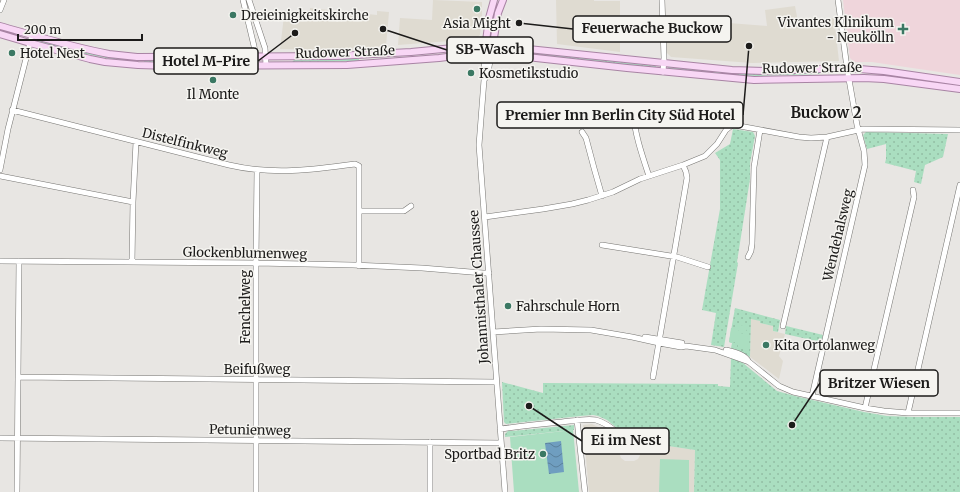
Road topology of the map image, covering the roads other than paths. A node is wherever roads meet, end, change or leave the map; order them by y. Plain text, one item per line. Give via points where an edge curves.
1 (4, 0) edge
2 (243, 0) edge
3 (249, 0) edge
4 (494, 0) edge
5 (503, 0) edge
6 (662, 0) edge
7 (838, 0) edge
8 (0, 10) edge
9 (0, 26) edge
10 (0, 34) edge
11 (32, 35) junction
12 (30, 43) junction
13 (485, 47) junction
14 (493, 47) junction
15 (528, 48) junction
16 (370, 55) junction
17 (488, 55) junction
18 (137, 57) junction
19 (222, 57) junction
20 (255, 57) junction
21 (266, 57) junction
22 (289, 57) junction
23 (527, 57) junction
24 (371, 63) junction
25 (664, 63) junction
26 (136, 65) junction
27 (257, 65) junction
28 (222, 66) junction
29 (266, 66) junction
30 (289, 66) junction
31 (847, 68) junction
32 (663, 72) junction
33 (848, 78) junction
34 (960, 82) edge
35 (960, 89) edge
36 (12, 110) junction
37 (633, 112) dead end
38 (859, 129) junction
39 (760, 130) junction
40 (960, 130) edge
41 (582, 132) dead end
42 (826, 137) junction
43 (136, 142) junction
44 (683, 164) junction
45 (0, 170) edge
46 (257, 170) junction
47 (0, 176) edge
48 (649, 176) junction
49 (960, 185) edge
50 (913, 190) dead end
51 (602, 196) junction
52 (134, 202) junction
53 (411, 206) dead end
54 (359, 211) junction
55 (485, 217) junction
56 (602, 245) dead end
57 (673, 256) junction
58 (748, 258) dead end
59 (0, 261) edge
60 (19, 261) junction
61 (132, 262) junction
62 (256, 263) junction
63 (359, 266) junction
64 (708, 267) dead end
65 (489, 273) junction
66 (783, 326) dead end
67 (493, 332) junction
68 (659, 341) junction
69 (653, 377) dead end
70 (18, 378) junction
71 (256, 380) junction
72 (496, 382) junction
73 (812, 396) junction
74 (960, 407) edge
75 (865, 408) junction
76 (908, 413) junction
77 (960, 413) edge
78 (577, 420) junction
79 (500, 429) junction
80 (0, 438) edge
81 (18, 438) junction
82 (256, 441) junction
83 (430, 442) junction
84 (501, 443) junction
85 (629, 447) dead end
86 (17, 492) edge
87 (256, 492) edge
88 (430, 492) edge
89 (505, 492) edge
90 (585, 492) edge

1 - 8 street
2 - 20 street
3 - 21 street
4 - 13 main road, Johannisthaler Chaussee via 488,18
5 - 14 main road, Johannisthaler Chaussee via 498,13
6 - 25 street
7 - 31 street, Wendehalsweg
9 - 11 main road, Rudower Straße
10 - 12 main road, Rudower Straße
11 - 12 street
11 - 18 main road, Rudower Straße via 95,51
12 - 26 main road, Rudower Straße via 100,61
12 - 36 street
13 - 14 main road, Rudower Straße
13 - 16 main road, Rudower Straße
13 - 17 main road, Johannisthaler Chaussee
14 - 15 main road, Rudower Straße
14 - 17 main road, Johannisthaler Chaussee
15 - 23 main road
15 - 25 main road, Rudower Straße
16 - 22 main road, Rudower Straße
16 - 24 main road
17 - 23 main road, Rudower Straße
17 - 24 main road, Rudower Straße
17 - 55 street, Johannisthaler Chaussee via 479,145
18 - 19 main road, Rudower Straße
18 - 26 main road
19 - 20 main road, Rudower Straße
19 - 28 main road
20 - 21 main road, Rudower Straße
20 - 27 street
21 - 22 main road, Rudower Straße
21 - 29 street
22 - 30 main road
23 - 32 main road, Rudower Straße
24 - 30 main road, Rudower Straße
25 - 31 main road, Rudower Straße via 767,71
25 - 32 street
26 - 28 main road, Rudower Straße
27 - 28 main road, Rudower Straße
27 - 29 main road, Rudower Straße
29 - 30 main road, Rudower Straße
31 - 33 street, Wendehalsweg
31 - 34 main road, Rudower Straße
32 - 33 main road, Rudower Straße via 754,80
33 - 35 main road, Rudower Straße via 884,79
33 - 38 street, Wendehalsweg
36 - 43 street, Distelfinkweg
36 - 45 street
37 - 48 street via 638,142
38 - 40 street
38 - 42 street
38 - 73 street, Wendehalsweg via 865,165
39 - 42 street via 799,137
39 - 44 street via 731,126 705,156
39 - 58 street via 754,167 752,244
41 - 51 street via 586,138
42 - 66 street
43 - 46 street, Distelfinkweg
43 - 52 street
44 - 48 street
44 - 57 street via 687,178
46 - 54 street, Distelfinkweg via 291,171 356,164 359,166
46 - 62 street, Fenchelweg
47 - 52 street
48 - 51 street
49 - 76 street
50 - 75 street via 914,197
51 - 55 street via 572,204
52 - 61 street
53 - 54 street via 404,211
54 - 63 street
55 - 65 street, Johannisthaler Chaussee
56 - 57 street
57 - 64 street
57 - 68 street
59 - 60 street, Glockenblumenweg
60 - 61 street, Glockenblumenweg
60 - 70 street
61 - 62 street, Glockenblumenweg
62 - 63 street, Glockenblumenweg
62 - 71 street, Fenchelweg
63 - 65 street, Glockenblumenweg
65 - 67 street, Johannisthaler Chaussee
67 - 68 street via 591,330
67 - 72 street, Johannisthaler Chaussee
68 - 69 street
68 - 73 street via 721,351 750,362 779,386
70 - 71 street, Beifußweg
70 - 81 street
71 - 72 street, Beifußweg
71 - 82 street, Fenchelweg
72 - 79 street, Johannisthaler Chaussee
73 - 75 street
74 - 77 street
75 - 76 street
76 - 77 street
78 - 79 street
78 - 85 street via 603,423 622,437
78 - 90 street
79 - 84 street, Johannisthaler Chaussee
80 - 81 street, Petunienweg
81 - 82 street, Petunienweg
81 - 86 street
82 - 83 street, Petunienweg
82 - 87 street, Fenchelweg
83 - 84 street, Petunienweg
83 - 88 street
84 - 89 street, Johannisthaler Chaussee

